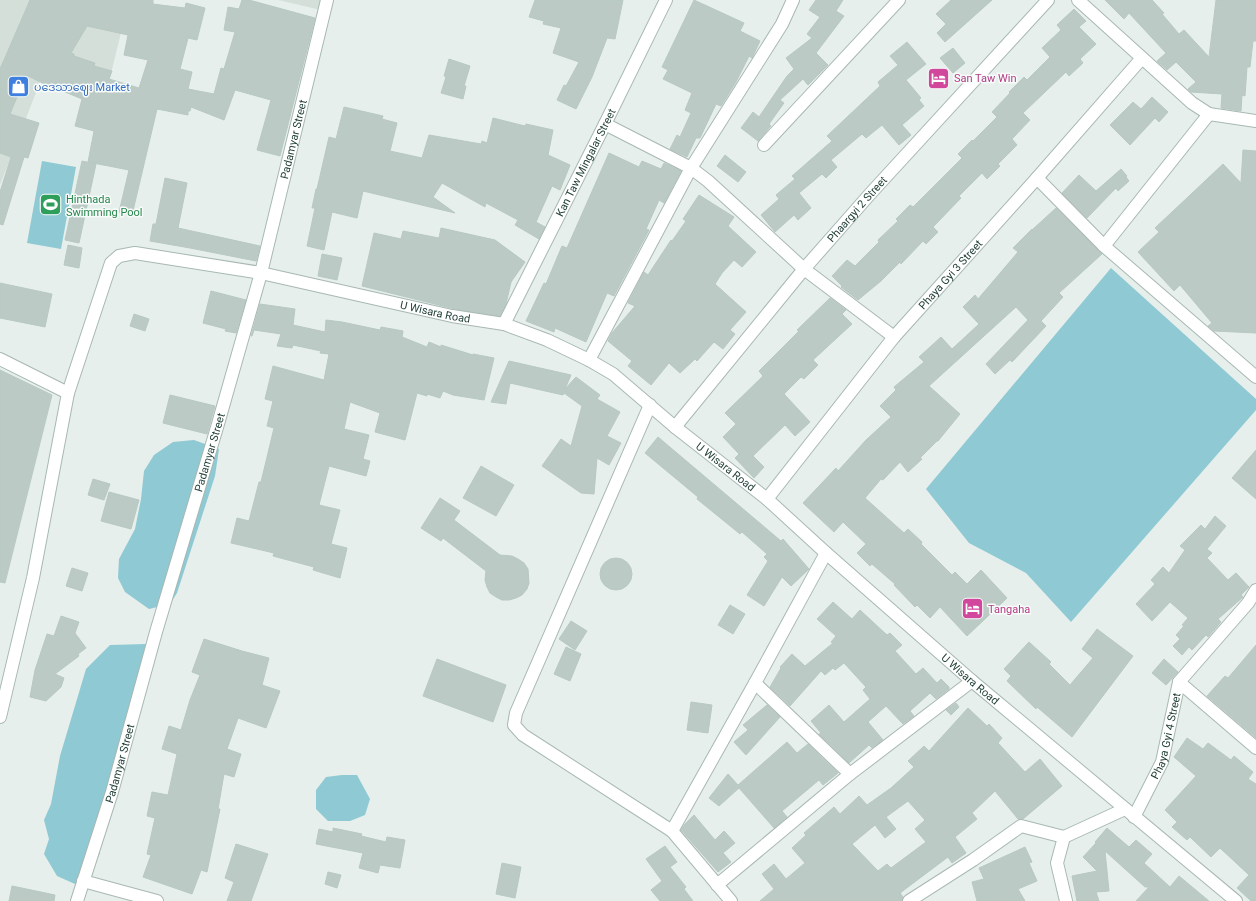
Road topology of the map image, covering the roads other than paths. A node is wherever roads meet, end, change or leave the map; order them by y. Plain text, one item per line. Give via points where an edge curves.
1 (328, 0) edge
2 (666, 0) edge
3 (793, 0) edge
4 (899, 0) edge
5 (1048, 0) edge
6 (1078, 0) edge
7 (1142, 58) junction
8 (1209, 114) junction
9 (1256, 121) edge
10 (605, 124) junction
11 (764, 145) dead end
12 (691, 168) junction
13 (1037, 178) junction
14 (1104, 246) junction
15 (804, 270) junction
16 (261, 273) junction
17 (504, 324) junction
18 (894, 337) junction
19 (0, 359) edge
20 (589, 360) junction
21 (1256, 378) edge
22 (68, 393) junction
23 (650, 405) junction
24 (675, 427) junction
25 (768, 499) junction
26 (826, 553) junction
27 (1256, 590) edge
28 (1252, 606) edge
29 (972, 681) junction
30 (1179, 682) junction
31 (755, 683) junction
32 (0, 717) edge
33 (1256, 748) edge
34 (850, 774) junction
35 (1129, 813) junction
36 (672, 831) junction
37 (1064, 837) junction
38 (83, 882) junction
39 (717, 885) junction
40 (77, 901) edge
41 (157, 901) edge
42 (731, 901) edge
43 (910, 901) edge
44 (1066, 901) edge
45 (1236, 901) edge

1 - 16 street, Padamyar Street
2 - 10 street, Kan Taw Mingalar Street
3 - 12 street via 782,24
4 - 11 street
5 - 15 street, Phaargyi 2 Street
6 - 7 street
7 - 8 street
7 - 13 street, Phaya Gyi 3 Street
8 - 9 street
8 - 14 street
10 - 12 street
10 - 17 street, Kan Taw Mingalar Street
12 - 15 street
12 - 20 street
13 - 14 street
13 - 18 street, Phaya Gyi 3 Street
14 - 21 street
15 - 18 street
15 - 24 street, Phaargyi 2 Street
16 - 17 street, U Wisara Road via 452,316
16 - 22 street, U Wisara Road via 135,252 119,256 111,263
16 - 38 street, Padamyar Street via 112,792
17 - 20 street, U Wisara Road via 547,340
18 - 25 street, Phaya Gyi 3 Street
19 - 22 street
20 - 23 street, U Wisara Road via 613,374
22 - 32 street via 33,578
23 - 24 street, U Wisara Road
23 - 36 street via 516,713 514,725 523,735
24 - 25 street, U Wisara Road
25 - 26 street, U Wisara Road
26 - 29 street, U Wisara Road
26 - 31 street
27 - 28 street, Phaya Gyi 4 Street
28 - 30 street, Phaya Gyi 4 Street
29 - 34 street
29 - 35 street, U Wisara Road
30 - 33 street
30 - 35 street, Phaya Gyi 4 Street via 1162,762
31 - 34 street
31 - 36 street
34 - 39 street
35 - 37 street
35 - 45 street, U Wisara Road
36 - 39 street
37 - 43 street via 1021,826
37 - 44 street via 1057,863
38 - 40 street, Padamyar Street
38 - 41 street
39 - 42 street

